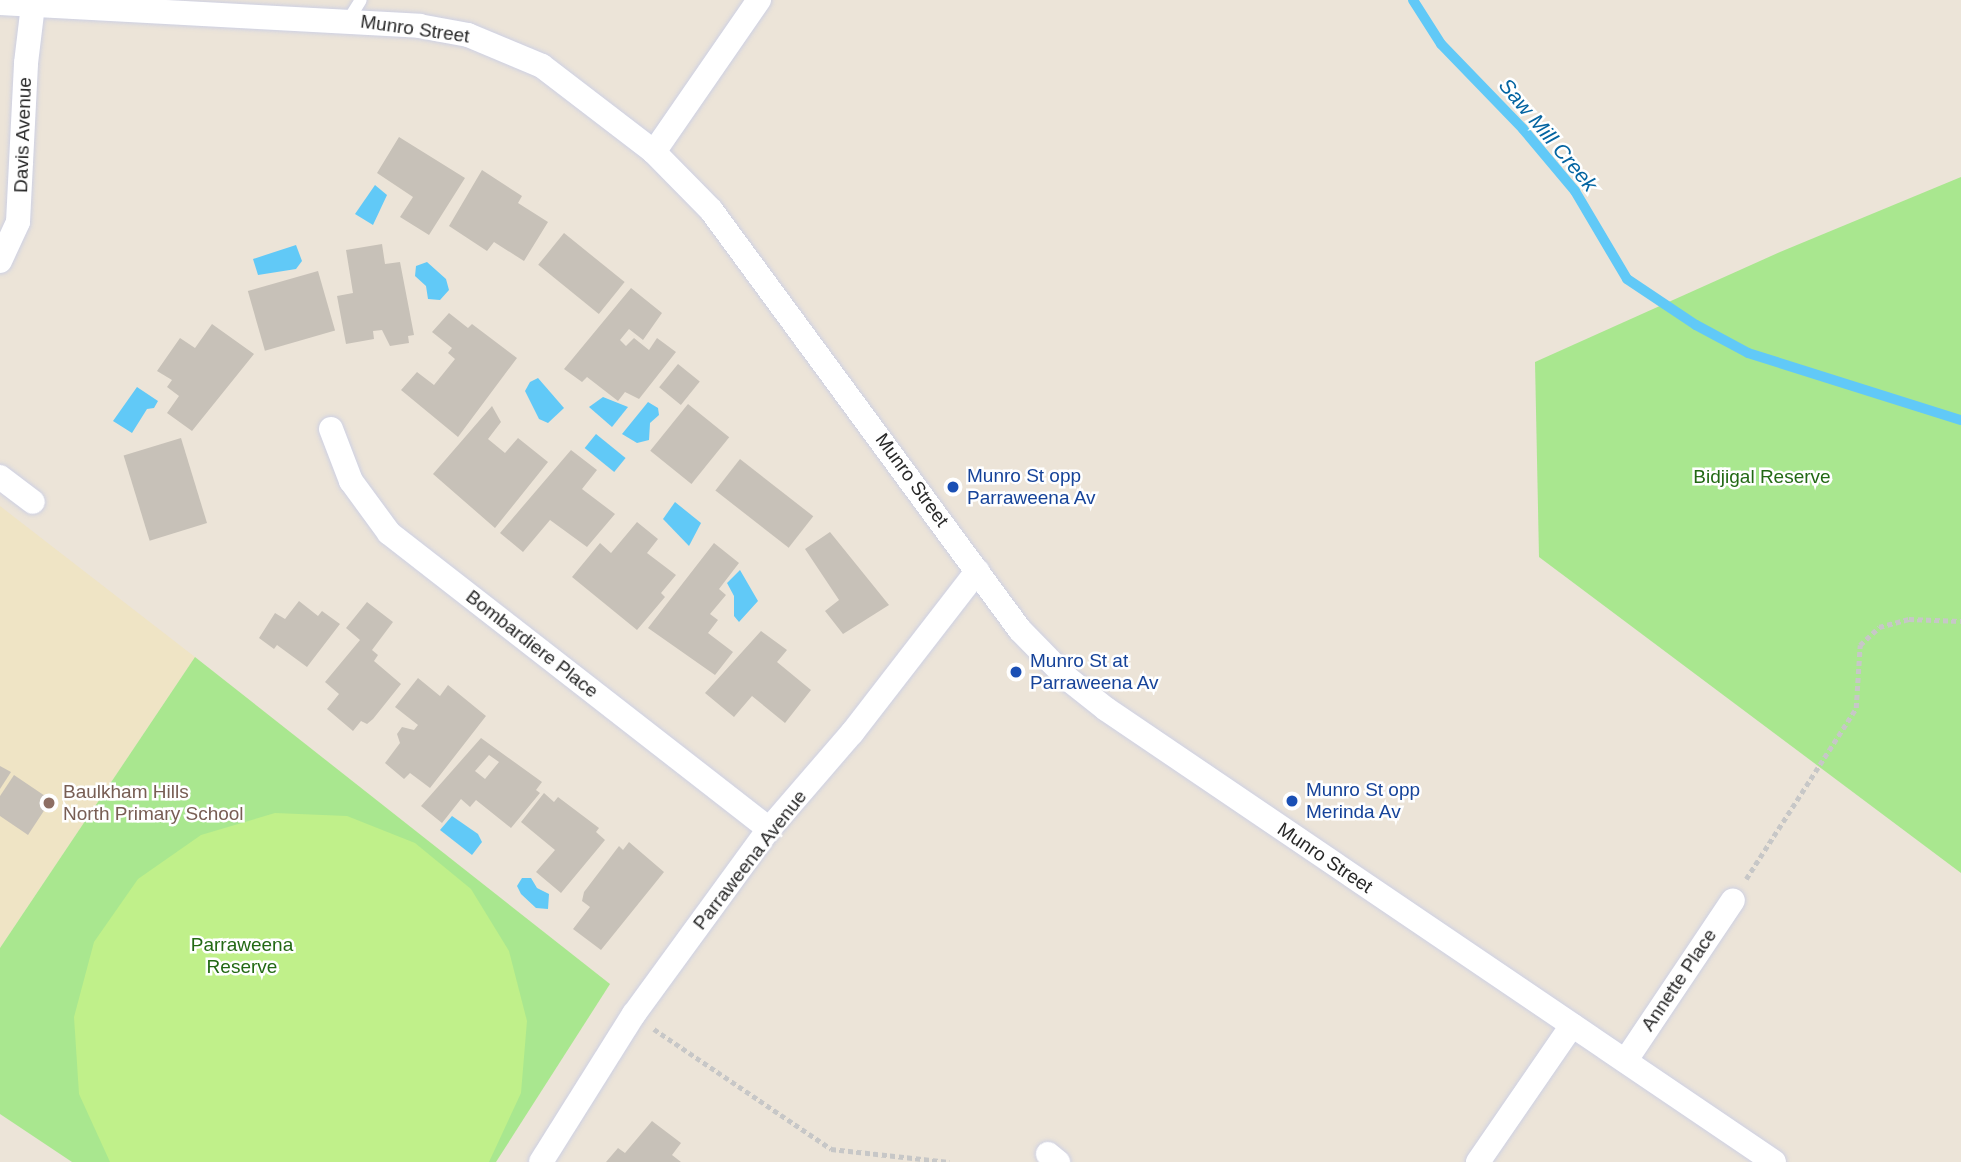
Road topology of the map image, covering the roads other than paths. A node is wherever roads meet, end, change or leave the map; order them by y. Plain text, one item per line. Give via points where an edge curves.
1 (759, 0) edge
2 (0, 3) edge
3 (33, 5) junction
4 (355, 10) edge
5 (654, 152) junction
6 (0, 261) edge
7 (331, 429) dead end
8 (0, 477) edge
9 (33, 502) dead end
10 (977, 571) junction
11 (769, 829) junction
12 (1732, 900) road end
13 (1572, 1025) junction
14 (1626, 1060) junction
15 (541, 1162) edge
16 (1478, 1162) edge
17 (1774, 1162) edge

1 - 5 street
2 - 3 street, Munro Street
3 - 4 street, Munro Street
3 - 6 street, Davis Avenue via 18,222
4 - 5 street, Munro Street via 513,50 542,66
5 - 10 street, Munro Street via 712,210
7 - 11 street, Bombardiere Place via 351,481 389,533
8 - 9 street
10 - 11 street, Parraweena Avenue via 852,733
10 - 13 street, Munro Street via 1020,630 1106,709
11 - 15 street, Parraweena Avenue via 634,1014
12 - 14 street, Annette Place
13 - 14 street, Munro Street
13 - 16 street
14 - 17 street, Munro Street

